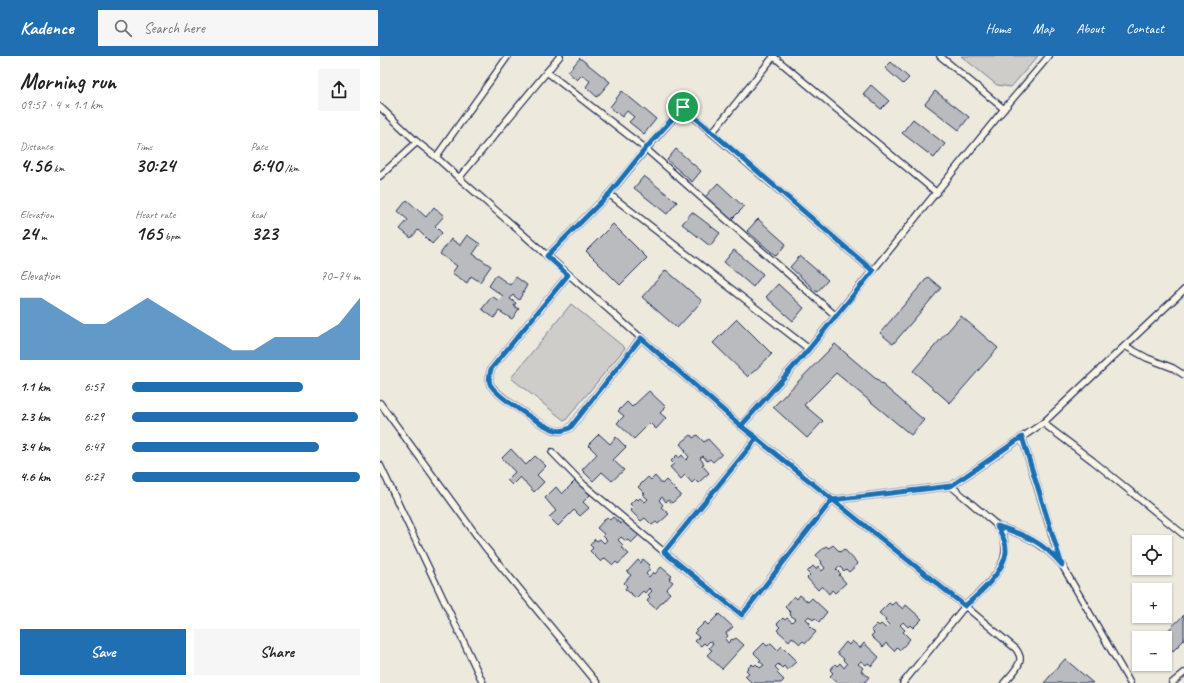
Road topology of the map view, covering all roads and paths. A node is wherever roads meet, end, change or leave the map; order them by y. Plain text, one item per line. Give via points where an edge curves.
1 (508, 56) edge
2 (560, 56) edge
3 (774, 56) edge
4 (940, 56) edge
5 (1049, 56) edge
6 (547, 72) junction
7 (380, 107) edge
8 (1004, 109) junction
9 (712, 133) junction
10 (417, 142) junction
11 (646, 148) junction
12 (436, 157) junction
13 (380, 176) edge
14 (459, 178) junction
15 (937, 193) junction
16 (609, 194) junction
17 (547, 256) junction
18 (873, 271) junction
19 (568, 275) junction
20 (1184, 290) edge
21 (836, 316) junction
22 (641, 338) junction
23 (1125, 346) junction
24 (809, 349) junction
25 (1184, 375) edge
26 (380, 402) edge
27 (1043, 423) junction
28 (741, 426) junction
29 (1022, 437) junction
30 (757, 438) junction
31 (552, 452) dead end
32 (380, 465) edge
33 (951, 486) junction
34 (832, 500) junction
35 (997, 526) junction
36 (1184, 535) edge
37 (664, 552) junction
38 (1062, 565) junction
39 (965, 606) junction
40 (1184, 673) edge
41 (483, 683) edge
42 (597, 683) edge
43 (903, 683) edge
44 (1004, 683) edge
45 (1130, 683) edge
46 (1172, 683) edge

1 - 12 lane
2 - 6 lane
3 - 9 lane
3 - 15 lane
4 - 8 lane
5 - 8 lane
6 - 11 lane
6 - 14 lane
7 - 10 lane
8 - 15 lane
9 - 11 lane via 683,107
9 - 18 lane
10 - 12 lane
10 - 13 lane
11 - 16 lane
11 - 21 lane
12 - 14 lane
14 - 17 lane
15 - 18 lane
16 - 17 lane
16 - 24 lane
17 - 19 lane
18 - 21 lane
19 - 22 lane
19 - 22 lane via 491,369 490,382 495,390 525,414 553,430 564,431 570,428
20 - 23 lane
21 - 24 lane
22 - 28 lane
23 - 25 lane
23 - 27 lane
24 - 28 lane
26 - 42 lane via 485,547
27 - 29 lane
27 - 36 lane via 1093,460
28 - 30 lane
29 - 33 lane
29 - 38 lane
30 - 34 lane
30 - 37 lane
31 - 37 lane via 583,484
32 - 41 lane
33 - 34 lane
33 - 35 lane
34 - 37 lane via 742,615
34 - 39 lane
35 - 38 lane via 1026,536 1051,552
35 - 39 lane via 1004,539 1004,563 984,589
38 - 45 lane
39 - 43 lane
39 - 44 lane via 1019,654 1019,664
40 - 46 lane

